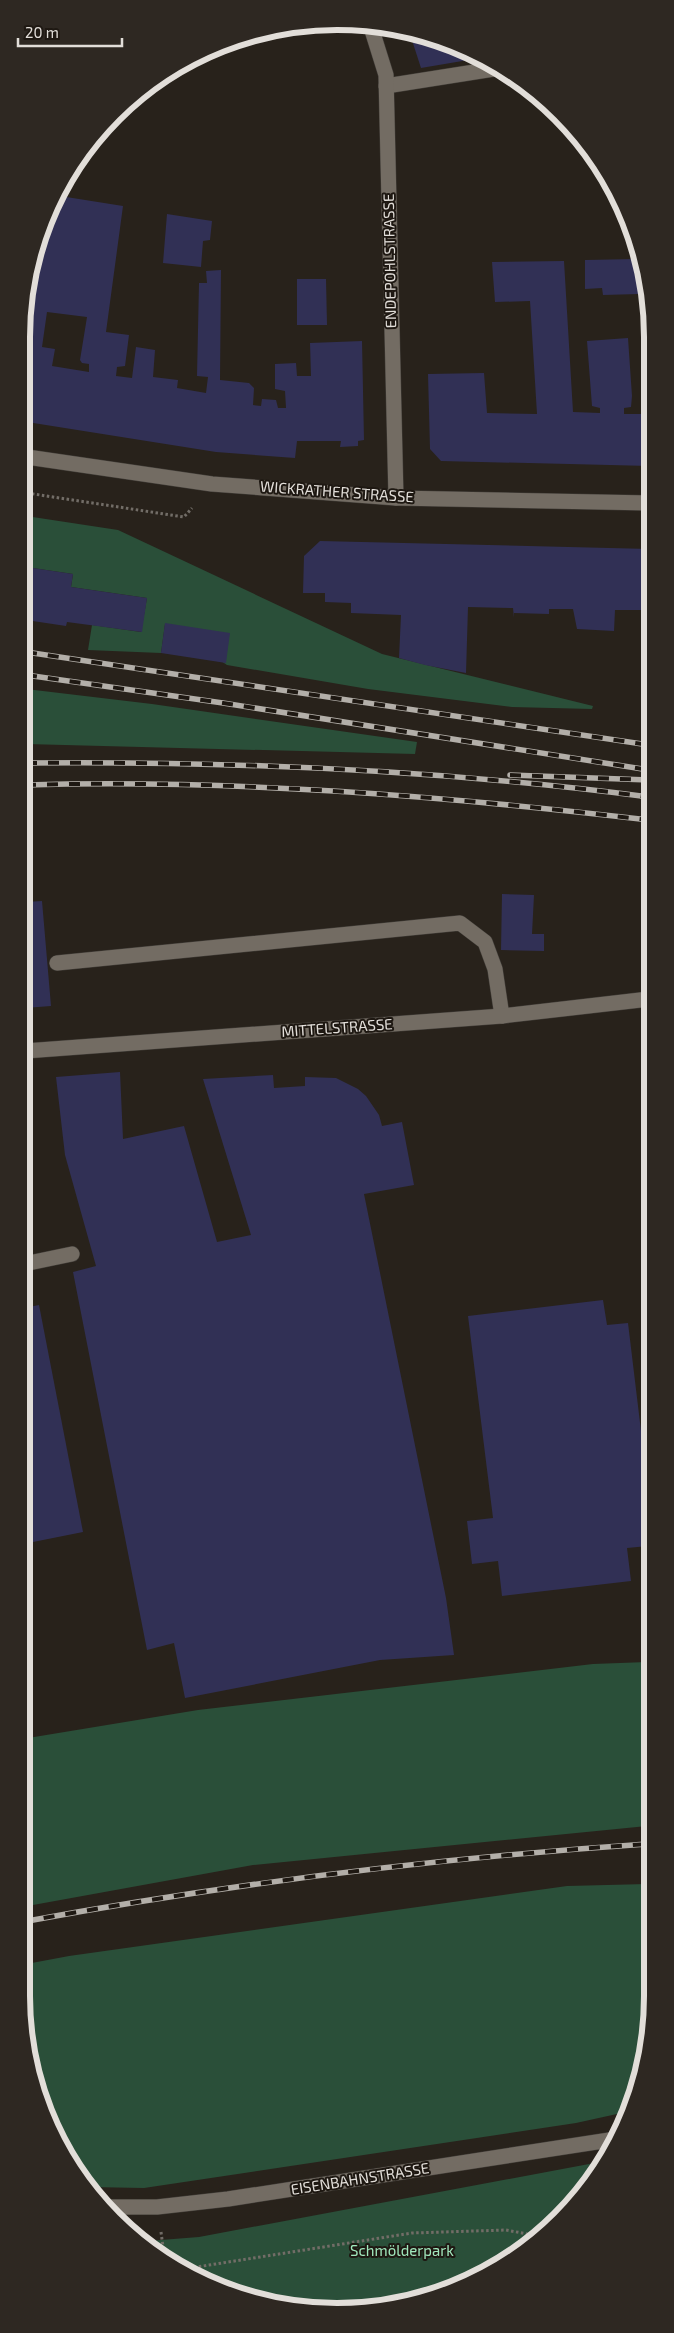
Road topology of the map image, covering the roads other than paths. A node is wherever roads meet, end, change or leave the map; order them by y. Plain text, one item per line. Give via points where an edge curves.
1 (373, 33) edge
2 (489, 70) edge
3 (386, 86) junction
4 (30, 457) edge
5 (396, 498) junction
6 (644, 503) edge
7 (57, 963) dead end
8 (644, 1000) edge
9 (502, 1016) junction
10 (30, 1051) edge
11 (72, 1254) dead end
12 (30, 1263) edge
13 (608, 2140) edge
14 (114, 2207) edge

1 - 3 street, ENDEPOHLSTRASSE via 386,75
2 - 3 street
3 - 5 street, ENDEPOHLSTRASSE
4 - 5 street, WICKRATHER STRASSE via 212,484
5 - 6 street, WICKRATHER STRASSE
7 - 9 street via 460,923 485,942 494,969
8 - 9 street, MITTELSTRASSE
9 - 10 street, MITTELSTRASSE
11 - 12 street
13 - 14 street, EISENBAHNSTRASSE via 228,2199 157,2207

